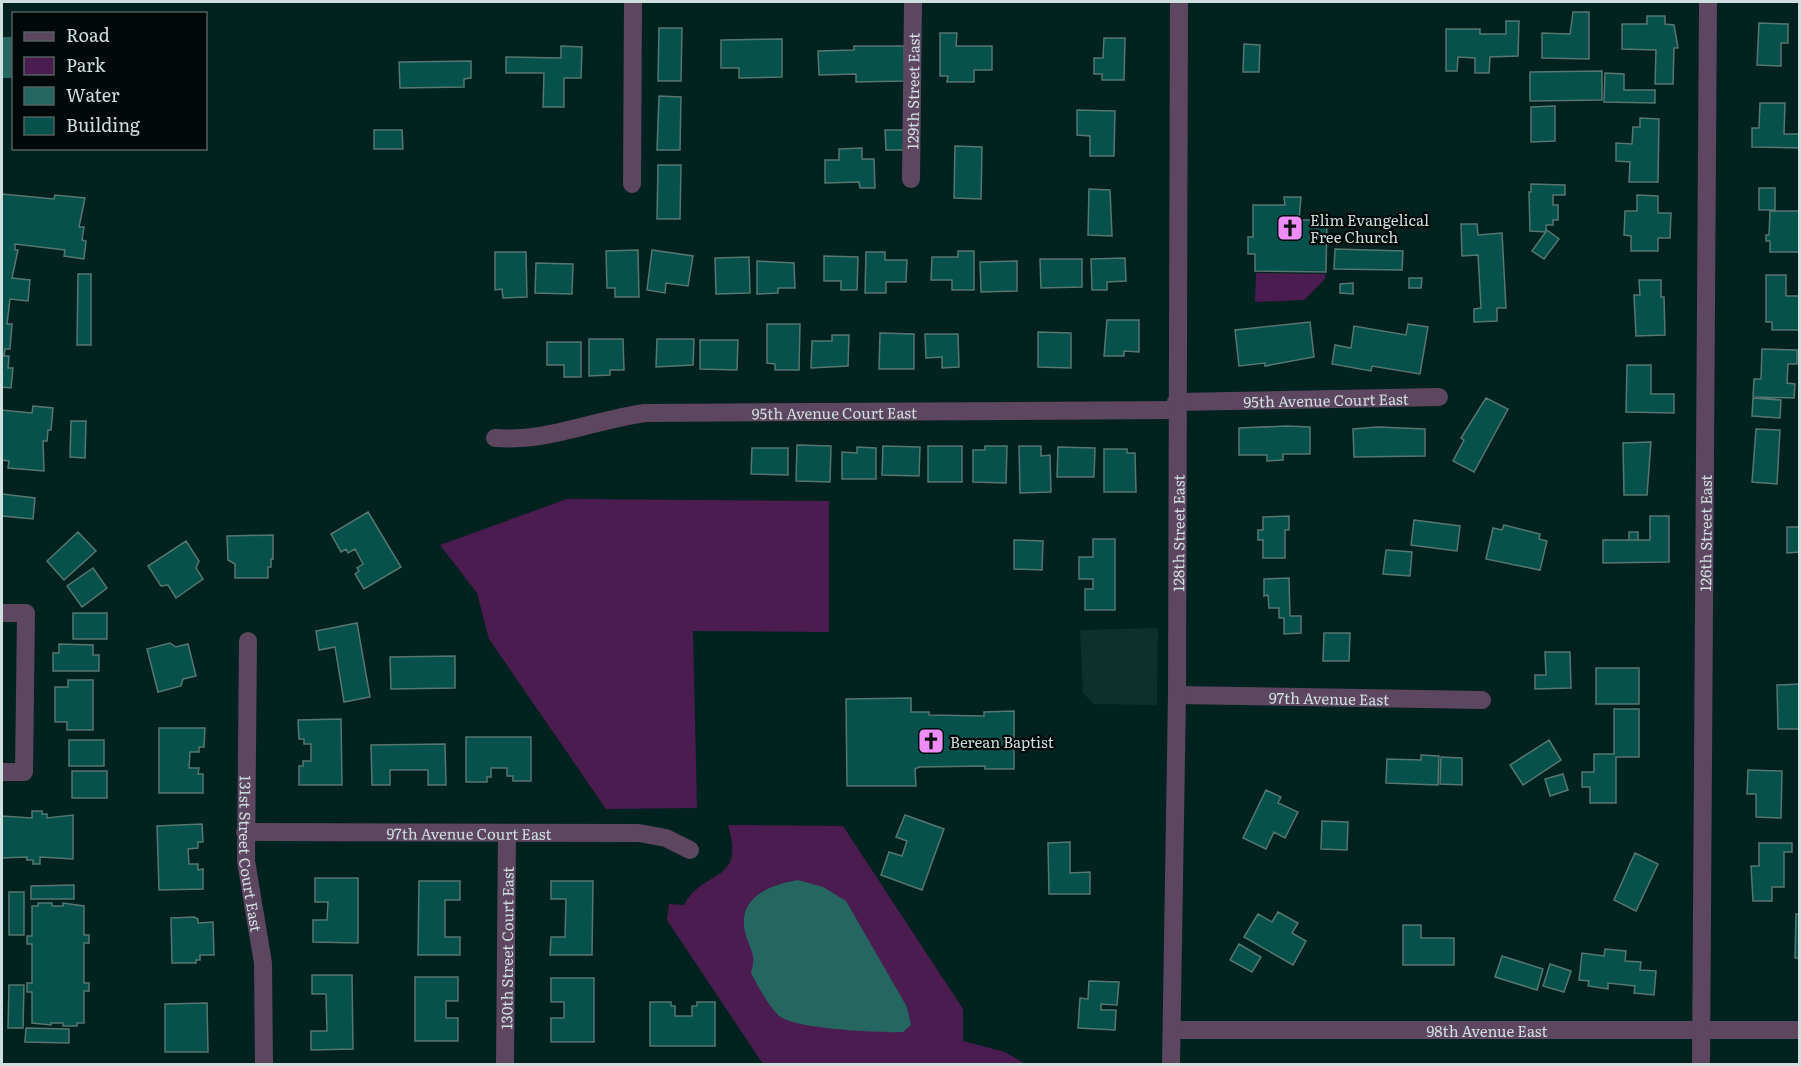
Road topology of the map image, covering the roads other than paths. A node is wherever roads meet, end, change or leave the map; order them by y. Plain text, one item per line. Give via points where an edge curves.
1 (633, 2) edge
2 (914, 2) edge
3 (1179, 2) edge
4 (1708, 2) edge
5 (911, 179) dead end
6 (632, 184) dead end
7 (1439, 397) dead end
8 (1176, 406) junction
9 (495, 438) dead end
10 (2, 613) edge
11 (248, 641) dead end
12 (1177, 695) junction
13 (1482, 700) dead end
14 (2, 772) edge
15 (245, 832) junction
16 (507, 833) junction
17 (690, 850) dead end
18 (1173, 1030) junction
19 (1701, 1030) junction
20 (1800, 1030) edge
21 (264, 1065) edge
22 (505, 1065) edge
23 (1171, 1065) edge
24 (1701, 1065) edge

1 - 6 street
2 - 5 street, 129th Street East
3 - 8 street, 128th Street East
4 - 19 street, 126th Street East
7 - 8 street, 95th Avenue Court East
8 - 9 street, 95th Avenue Court East via 645,413 558,434
8 - 12 street, 128th Street East
10 - 14 street via 26,613 24,772
11 - 15 street, 131st Street Court East
12 - 13 street, 97th Avenue East
12 - 18 street, 128th Street East
15 - 16 street, 97th Avenue Court East
15 - 21 street, 131st Street Court East via 262,963
16 - 17 street, 97th Avenue Court East via 639,833 666,838
16 - 22 street, 130th Street Court East
18 - 19 street, 98th Avenue East
18 - 23 street, 128th Street East
19 - 20 street, 98th Avenue East
19 - 24 street, 126th Street East

